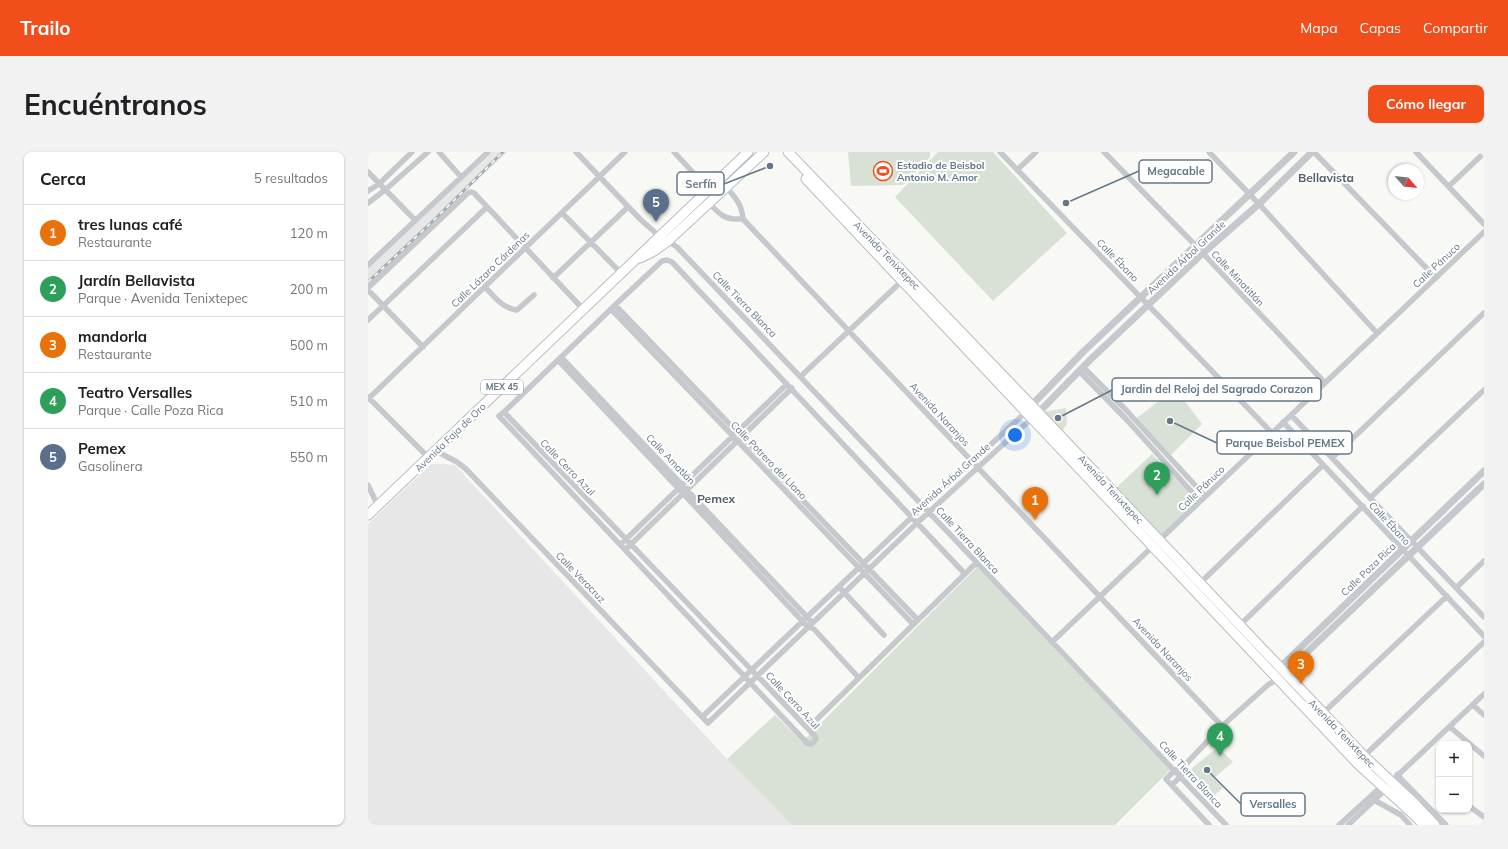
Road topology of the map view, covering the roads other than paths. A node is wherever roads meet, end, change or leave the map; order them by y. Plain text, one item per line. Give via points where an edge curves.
1 (412, 152) edge
2 (428, 152) edge
3 (439, 152) edge
4 (488, 152) edge
5 (576, 152) edge
6 (625, 152) edge
7 (674, 152) edge
8 (748, 152) edge
9 (764, 152) edge
10 (780, 152) edge
11 (788, 152) edge
12 (1000, 152) edge
13 (1036, 152) edge
14 (1104, 152) edge
15 (1209, 152) edge
16 (1294, 152) edge
17 (1313, 152) edge
18 (1416, 152) edge
19 (1484, 153) edge
20 (1017, 170) junction
21 (368, 172) edge
22 (600, 176) junction
23 (461, 177) junction
24 (379, 184) junction
25 (1449, 186) junction
26 (726, 187) junction
27 (386, 190) junction
28 (709, 190) junction
29 (368, 191) edge
30 (1250, 195) junction
31 (712, 200) junction
32 (368, 203) edge
33 (1259, 204) junction
34 (487, 207) junction
35 (628, 207) junction
36 (562, 213) junction
37 (843, 214) junction
38 (414, 220) junction
39 (743, 220) junction
40 (1484, 224) edge
41 (1484, 232) edge
42 (659, 236) junction
43 (668, 241) junction
44 (590, 242) junction
45 (1196, 246) junction
46 (525, 248) junction
47 (1203, 253) junction
48 (635, 259) junction
49 (368, 265) edge
50 (621, 274) junction
51 (553, 278) junction
52 (1436, 278) junction
53 (904, 279) junction
54 (485, 287) junction
55 (368, 289) edge
56 (534, 295) dead end
57 (1141, 297) junction
58 (1149, 304) junction
59 (383, 306) junction
60 (613, 307) junction
61 (583, 309) junction
62 (1484, 313) edge
63 (368, 320) edge
64 (849, 330) junction
65 (1378, 333) junction
66 (968, 345) junction
67 (423, 347) junction
68 (560, 359) junction
69 (1081, 369) junction
70 (801, 376) junction
71 (1325, 383) junction
72 (787, 384) junction
73 (792, 388) junction
74 (1484, 390) edge
75 (368, 398) edge
76 (1032, 405) junction
77 (1038, 412) junction
78 (1291, 415) junction
79 (1028, 416) junction
80 (1283, 422) junction
81 (738, 432) junction
82 (1272, 433) junction
83 (733, 436) junction
84 (742, 436) junction
85 (737, 441) junction
86 (436, 451) junction
87 (429, 458) junction
88 (1332, 458) junction
89 (973, 461) junction
90 (1324, 465) junction
91 (978, 467) junction
92 (1484, 471) edge
93 (563, 479) junction
94 (1484, 484) edge
95 (368, 485) edge
96 (681, 486) junction
97 (686, 491) junction
98 (1205, 496) junction
99 (1370, 498) junction
100 (1200, 501) junction
101 (378, 506) junction
102 (924, 506) junction
103 (1363, 506) junction
104 (930, 512) junction
105 (368, 515) edge
106 (912, 517) junction
107 (918, 523) junction
108 (626, 540) junction
109 (1411, 541) junction
110 (1156, 543) junction
111 (631, 544) junction
112 (623, 547) junction
113 (1418, 548) junction
114 (1402, 549) junction
115 (1409, 556) junction
116 (1484, 561) edge
117 (864, 563) junction
118 (976, 563) junction
119 (859, 568) junction
120 (869, 569) junction
121 (864, 574) junction
122 (965, 574) junction
123 (1200, 583) junction
124 (839, 587) junction
125 (1456, 588) junction
126 (844, 593) junction
127 (893, 593) junction
128 (1100, 596) junction
129 (1447, 596) junction
130 (888, 598) junction
131 (689, 605) junction
132 (683, 611) junction
133 (808, 617) junction
134 (1484, 617) edge
135 (918, 620) junction
136 (803, 621) junction
137 (913, 624) junction
138 (1240, 625) junction
139 (811, 626) junction
140 (884, 635) dead end
141 (1484, 636) edge
142 (1052, 642) junction
143 (1484, 642) edge
144 (751, 670) junction
145 (1279, 673) junction
146 (745, 676) junction
147 (757, 676) junction
148 (859, 678) junction
149 (750, 683) junction
150 (772, 691) junction
151 (1484, 694) edge
152 (764, 698) junction
153 (780, 700) junction
154 (1473, 705) junction
155 (773, 707) junction
156 (1324, 713) junction
157 (1484, 715) edge
158 (702, 717) junction
159 (708, 723) joint
160 (1222, 726) junction
161 (1450, 727) junction
162 (808, 728) junction
163 (1484, 756) edge
164 (1361, 759) junction
165 (1183, 767) junction
166 (1175, 770) junction
167 (1181, 776) junction
168 (1390, 782) junction
169 (1172, 785) junction
170 (1374, 800) junction
171 (1472, 808) edge
172 (1484, 817) edge
173 (1209, 825) edge
174 (1226, 825) edge
175 (1339, 825) edge
176 (1348, 825) edge
177 (1410, 825) edge
178 (1424, 825) edge
179 (1435, 825) edge
180 (1446, 825) edge

1 - 24 street
2 - 27 street
3 - 23 street
4 - 23 street
5 - 22 street, Calle Tierra Blanca
6 - 22 street, Calle Lázaro Cárdenas
7 - 28 street
8 - 28 main road, MEX 45
9 - 26 main road, MEX 45
10 - 37 main road, Avenida Tenixtepec
11 - 37 main road, Avenida Tenixtepec
12 - 20 street, Calle Ébano
13 - 20 street
14 - 45 street, Calle Minatitlán
15 - 30 street
16 - 30 street, Avenida Árbol Grande
17 - 33 street, Avenida Árbol Grande
17 - 52 street
18 - 25 street
19 - 25 street
20 - 57 street, Calle Ébano
21 - 24 street
22 - 35 street, Calle Tierra Blanca
22 - 36 street, Calle Lázaro Cárdenas
23 - 38 street
24 - 27 street
24 - 29 street
25 - 40 street
26 - 31 main road, MEX 45
26 - 39 street via 741,205
27 - 32 street
27 - 38 street
28 - 31 street
28 - 42 main road, MEX 45
30 - 33 street
30 - 45 street, Avenida Árbol Grande
31 - 39 street via 724,218
31 - 43 main road, MEX 45
33 - 47 street, Avenida Árbol Grande
33 - 65 street
34 - 46 street
34 - 55 street via 474,193 468,193
34 - 59 street
35 - 42 street, Calle Tierra Blanca
35 - 44 street
36 - 44 street
36 - 46 street, Calle Lázaro Cárdenas
37 - 53 main road, Avenida Tenixtepec
38 - 49 street
39 - 64 street, Avenida Naranjos
41 - 52 street, Calle Pánuco
42 - 43 street, Calle Tierra Blanca
42 - 48 main road, MEX 45
43 - 48 main road, MEX 45 via 644,257
43 - 70 street, Calle Tierra Blanca via 677,246
44 - 50 street
44 - 51 street
45 - 47 street, Calle Minatitlán
45 - 57 street, Avenida Árbol Grande
46 - 51 street
46 - 54 street, Calle Lázaro Cárdenas
47 - 58 street, Avenida Árbol Grande
47 - 71 street, Calle Minatitlán
48 - 50 main road, Avenida Faja de Oro / MEX 45
50 - 61 main road, Avenida Faja de Oro / MEX 45
51 - 61 street
52 - 65 street, Calle Pánuco
53 - 64 street
53 - 66 main road, Avenida Tenixtepec
54 - 56 street via 505,307 517,310
54 - 67 street, Calle Lázaro Cárdenas
55 - 59 street
57 - 58 street, Calle Ébano
57 - 76 street, Avenida Árbol Grande
58 - 69 street, Avenida Árbol Grande
58 - 82 street, Calle Ébano
59 - 63 street
59 - 67 street
60 - 68 street
60 - 72 street via 662,261 672,262
60 - 81 street, Calle Potrero del Llano
60 - 83 street, Calle Potrero del Llano
61 - 86 main road, Avenida Faja de Oro / MEX 45
62 - 88 street
64 - 70 street
64 - 89 street, Avenida Naranjos
65 - 71 street, Calle Pánuco
66 - 76 main road, Avenida Tenixtepec
66 - 79 main road, Avenida Tenixtepec
67 - 75 street, Calle Lázaro Cárdenas
68 - 93 street, Calle Cerro Azul via 502,414
68 - 96 street, Calle Amatlán
69 - 77 street, Avenida Árbol Grande
69 - 98 street via 1127,411
69 - 100 street
70 - 102 street, Calle Tierra Blanca
71 - 78 street, Calle Pánuco
72 - 73 street
72 - 81 street
73 - 84 street
73 - 106 street
74 - 99 street
75 - 87 street
76 - 77 main road, Avenida Tenixtepec
76 - 79 street, Avenida Árbol Grande
77 - 79 street, Avenida Árbol Grande
77 - 110 main road, Avenida Tenixtepec
78 - 80 street, Calle Pánuco
78 - 88 street, Calle Ébano
79 - 89 street, Avenida Árbol Grande
79 - 91 street, Avenida Árbol Grande
79 - 110 main road, Avenida Tenixtepec
80 - 82 street, Calle Pánuco
80 - 90 street, Calle Ébano
81 - 83 street
81 - 84 street, Calle Potrero del Llano
82 - 98 street, Calle Pánuco
83 - 85 street, Calle Potrero del Llano
83 - 96 street
84 - 85 street
84 - 117 street, Calle Potrero del Llano
85 - 97 street
85 - 119 street, Calle Potrero del Llano
86 - 87 main road, Avenida Faja de Oro / MEX 45
86 - 158 street, Calle Veracruz via 466,469
87 - 101 main road, Avenida Faja de Oro / MEX 45
88 - 99 street, Calle Ébano
89 - 91 street, Avenida Naranjos
89 - 102 street, Avenida Árbol Grande
90 - 103 street, Calle Ébano
90 - 123 street
91 - 104 street, Avenida Árbol Grande
91 - 128 street, Avenida Naranjos
92 - 109 street, Calle Poza Rica
93 - 108 street, Calle Cerro Azul
93 - 112 street, Calle Cerro Azul
94 - 113 street, Calle Poza Rica
95 - 101 street
96 - 97 street, Calle Amatlán
96 - 108 street
97 - 111 street
97 - 133 street, Calle Amatlán
97 - 136 street, Calle Amatlán
98 - 100 street, Calle Pánuco
99 - 109 street, Calle Ébano
100 - 110 street, Calle Pánuco
101 - 105 main road, Avenida Faja de Oro / MEX 45
102 - 104 street, Calle Tierra Blanca
102 - 106 street, Avenida Árbol Grande
103 - 114 street, Calle Ébano
103 - 138 street
104 - 107 street, Avenida Árbol Grande
104 - 118 street, Calle Tierra Blanca
106 - 107 street
106 - 117 street, Avenida Árbol Grande
107 - 120 street, Avenida Árbol Grande
107 - 122 street
108 - 111 street, Calle Cerro Azul
108 - 112 street
109 - 113 street, Calle Ébano
109 - 114 street, Calle Poza Rica
110 - 123 main road, Avenida Tenixtepec
110 - 128 street, Calle Pánuco
110 - 145 main road, Avenida Tenixtepec
111 - 112 street
111 - 131 street, Calle Cerro Azul
112 - 132 street, Calle Cerro Azul
113 - 115 street, Calle Poza Rica
113 - 125 street, Calle Ébano
114 - 115 street, Calle Ébano
114 - 145 street, Calle Poza Rica
115 - 129 street, Calle Ébano
115 - 145 street, Calle Poza Rica
116 - 125 street
117 - 119 street, Avenida Árbol Grande
117 - 120 street, Calle Potrero del Llano
118 - 122 street
118 - 142 street, Calle Tierra Blanca
119 - 121 street, Calle Potrero del Llano
119 - 124 street, Avenida Árbol Grande
120 - 121 street, Avenida Árbol Grande
120 - 127 street, Calle Potrero del Llano
121 - 126 street, Avenida Árbol Grande
121 - 130 street, Calle Potrero del Llano
122 - 135 street
123 - 138 main road, Avenida Tenixtepec
124 - 126 street
124 - 133 street, Avenida Árbol Grande
125 - 134 street, Calle Ébano
126 - 139 street, Avenida Árbol Grande
126 - 140 street
127 - 130 street
127 - 135 street, Calle Potrero del Llano
128 - 142 street, Calle Pánuco
128 - 160 street, Avenida Naranjos
129 - 141 street, Calle Ébano
129 - 156 street
130 - 137 street, Calle Potrero del Llano
131 - 132 street
131 - 144 street, Calle Cerro Azul
132 - 146 street, Calle Cerro Azul
133 - 136 street, Avenida Árbol Grande
133 - 139 street, Calle Amatlán
135 - 137 street
136 - 139 street, Calle Amatlán
136 - 144 street, Avenida Árbol Grande
137 - 148 street
138 - 145 main road, Avenida Tenixtepec
139 - 147 street, Avenida Árbol Grande
139 - 148 street, Calle Amatlán
142 - 166 street, Calle Tierra Blanca
143 - 164 street
144 - 146 street, Avenida Árbol Grande
144 - 147 street, Calle Cerro Azul
145 - 156 main road, Avenida Tenixtepec
145 - 160 street, Calle Poza Rica
145 - 164 main road, Avenida Tenixtepec
146 - 149 street, Calle Cerro Azul
146 - 158 street, Avenida Árbol Grande
147 - 149 street, Avenida Árbol Grande
147 - 150 street, Calle Cerro Azul
148 - 162 street
149 - 152 street, Calle Cerro Azul
149 - 159 street, Avenida Árbol Grande
150 - 152 street
150 - 153 street, Calle Cerro Azul
151 - 154 street
152 - 155 street, Calle Cerro Azul
153 - 155 street
153 - 162 street, Calle Cerro Azul
154 - 157 street
154 - 161 street
155 - 162 street, Calle Cerro Azul via 807,743 811,744 816,739
156 - 164 main road, Avenida Tenixtepec
158 - 159 street, Calle Veracruz
160 - 165 street, Calle Poza Rica
161 - 163 street
161 - 168 street
164 - 168 main road, Avenida Tenixtepec
165 - 166 street, Calle Poza Rica
165 - 167 street
166 - 167 street, Calle Tierra Blanca
166 - 169 street via 1166,779
167 - 169 street
167 - 174 street, Calle Tierra Blanca
168 - 170 street
168 - 175 street
168 - 178 main road, Avenida Tenixtepec
168 - 179 main road, Avenida Tenixtepec
168 - 180 street via 1400,779
169 - 173 street
170 - 176 street
170 - 177 street via 1401,815
171 - 172 street

